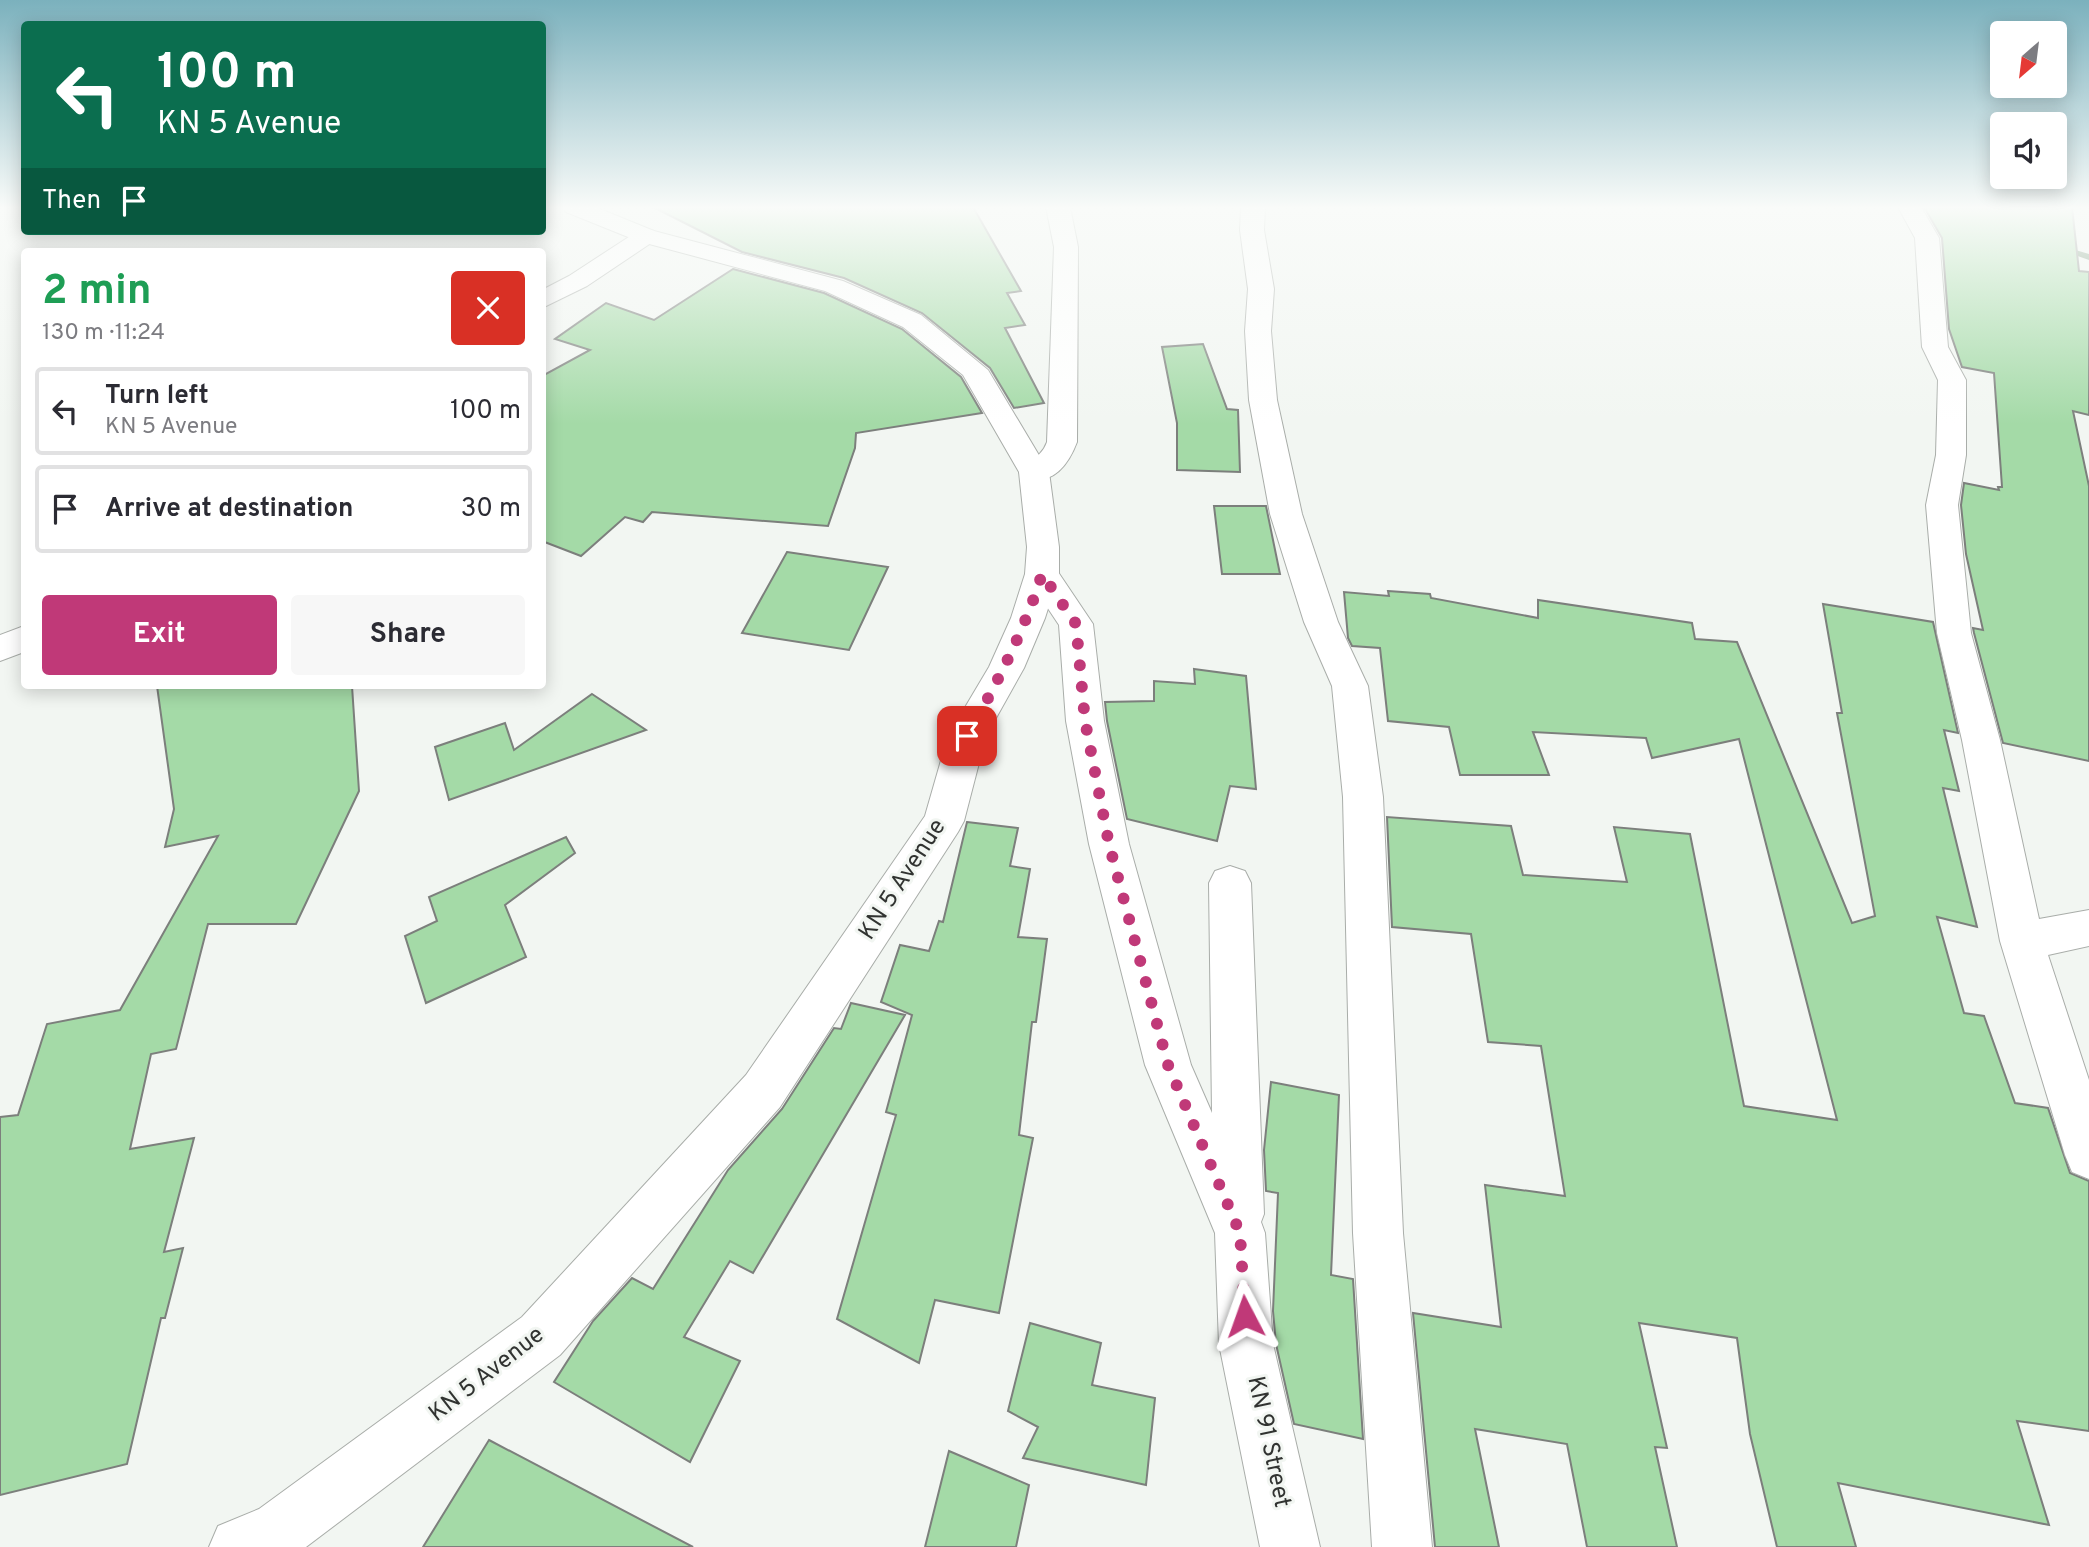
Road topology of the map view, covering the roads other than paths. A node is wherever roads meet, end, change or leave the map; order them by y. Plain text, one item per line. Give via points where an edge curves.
1 (581, 279) edge
2 (808, 279) edge
3 (1065, 279) edge
4 (1260, 279) edge
5 (1930, 279) edge
6 (546, 298) edge
7 (1034, 472) junction
8 (1042, 574) junction
9 (21, 639) edge
10 (0, 649) edge
11 (1230, 883) dead end
12 (2089, 928) edge
13 (2022, 941) junction
14 (2089, 1155) edge
15 (1240, 1233) junction
16 (239, 1547) edge
17 (1290, 1547) edge
18 (1402, 1547) edge

1 - 6 street
2 - 7 street, KN 5 Avenue via 912,321 974,370
3 - 7 street via 1062,442 1055,460
4 - 18 street via 1263,401 1286,514 1321,622 1350,686 1363,797 1378,1233
5 - 13 street via 1935,347 1952,380 1951,455 1942,505 1954,633
7 - 8 street, KN 5 Avenue
8 - 15 street, KN 91 Street via 1076,624 1085,721 1109,844 1168,1065
8 - 16 street, KN 5 Avenue via 1006,668 967,736 944,821 763,1091 541,1336 279,1531
9 - 10 street
11 - 15 street
12 - 13 street
13 - 14 street
15 - 17 street, KN 91 Street via 1246,1344

